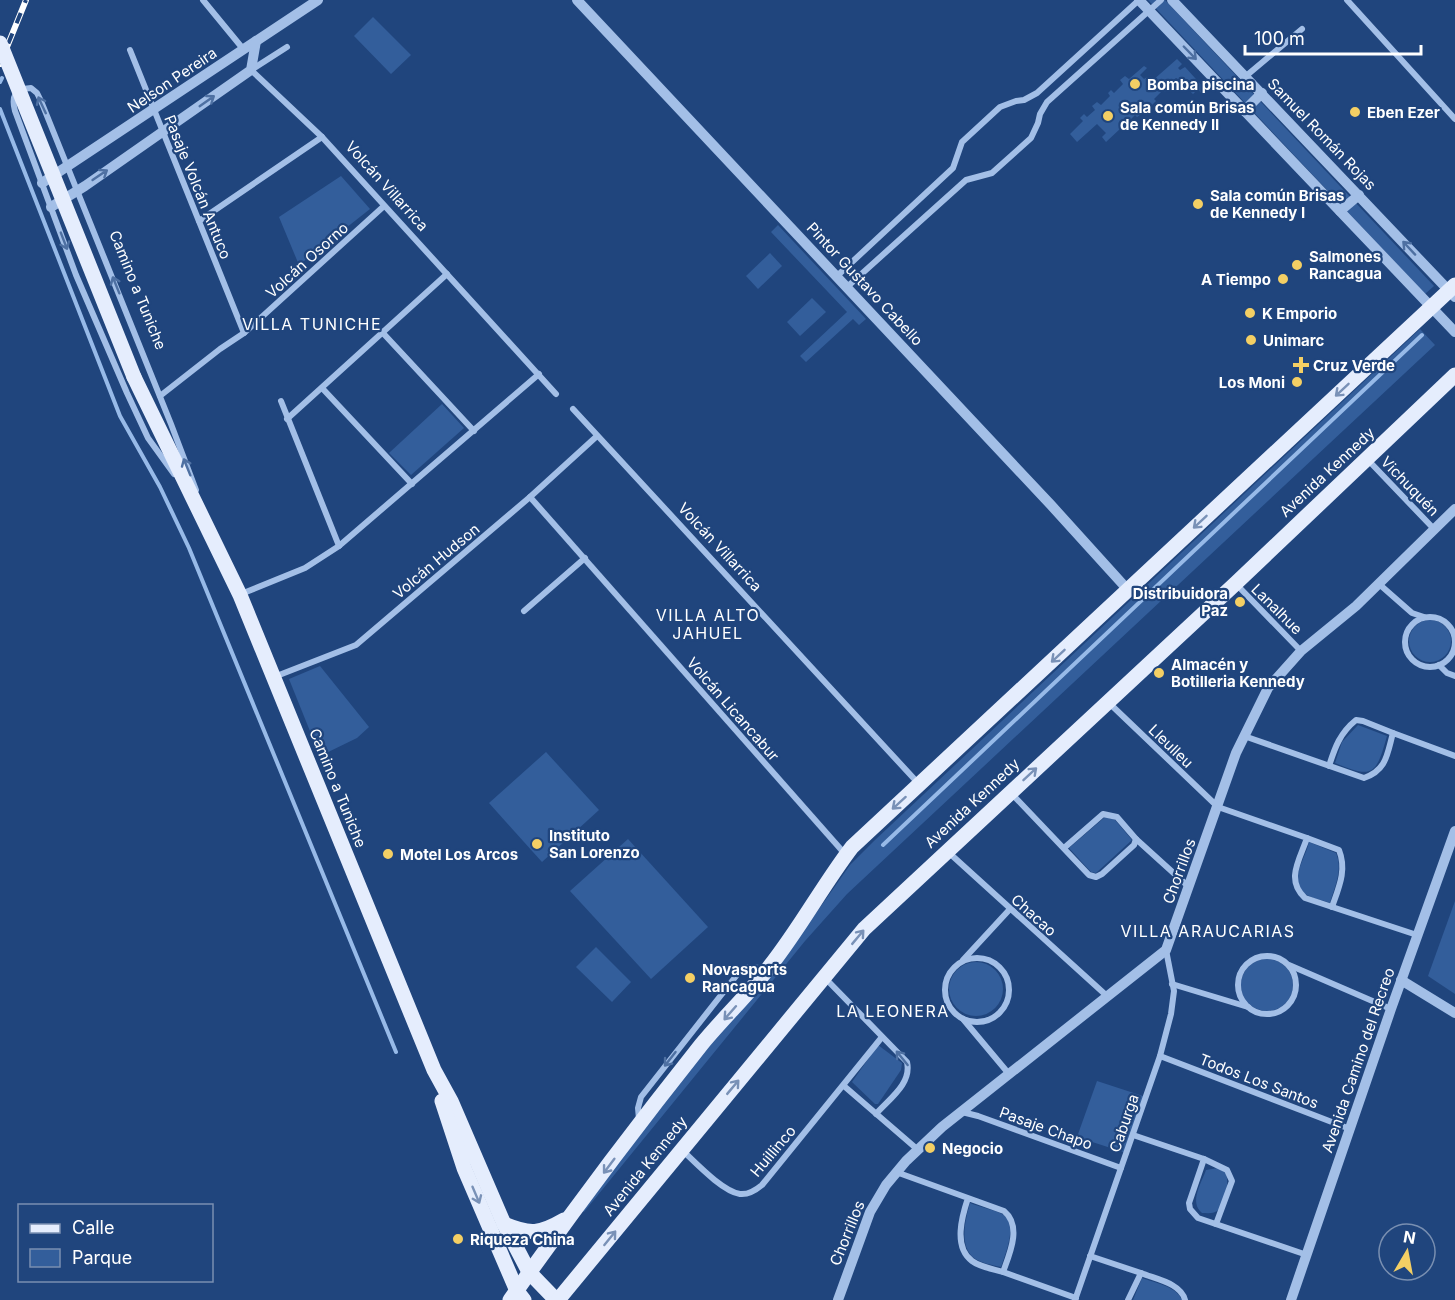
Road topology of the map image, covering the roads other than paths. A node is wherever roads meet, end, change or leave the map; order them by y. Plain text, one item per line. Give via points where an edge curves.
1 (203, 0) edge
2 (318, 0) edge
3 (577, 0) edge
4 (1139, 0) edge
5 (1161, 0) edge
6 (1172, 0) edge
7 (1350, 1) edge
8 (1149, 11) junction
9 (1302, 29) dead end
10 (256, 41) junction
11 (0, 43) edge
12 (287, 47) dead end
13 (130, 50) dead end
14 (243, 50) junction
15 (251, 70) junction
16 (1246, 76) junction
17 (1262, 93) junction
18 (154, 110) junction
19 (1245, 111) junction
20 (1455, 119) edge
21 (163, 133) junction
22 (322, 137) junction
23 (68, 167) junction
24 (42, 183) junction
25 (78, 190) junction
26 (1359, 195) junction
27 (384, 206) junction
28 (51, 207) junction
29 (1340, 211) junction
30 (199, 221) junction
31 (447, 274) junction
32 (837, 276) junction
33 (847, 287) junction
34 (1453, 291) edge
35 (1431, 306) junction
36 (382, 332) junction
37 (1455, 332) edge
38 (244, 333) junction
39 (539, 374) junction
40 (1455, 375) edge
41 (322, 388) junction
42 (556, 394) dead end
43 (160, 396) junction
44 (281, 401) dead end
45 (573, 409) dead end
46 (287, 419) junction
47 (474, 431) junction
48 (597, 436) junction
49 (1368, 459) junction
50 (412, 484) junction
51 (530, 497) junction
52 (194, 502) junction
53 (1455, 509) edge
54 (204, 522) junction
55 (1434, 529) junction
56 (339, 546) junction
57 (585, 558) junction
58 (1235, 584) junction
59 (1379, 584) junction
60 (1128, 590) junction
61 (240, 594) junction
62 (524, 611) dead end
63 (1425, 617) junction
64 (1301, 651) junction
65 (1439, 665) junction
66 (1455, 676) edge
67 (274, 678) junction
68 (1108, 702) junction
69 (1393, 733) junction
70 (1244, 736) junction
71 (1455, 756) edge
72 (1329, 766) junction
73 (920, 784) junction
74 (1011, 793) junction
75 (1218, 807) junction
76 (1455, 831) edge
77 (1307, 838) junction
78 (1136, 839) junction
79 (1064, 848) junction
80 (946, 851) junction
81 (846, 855) junction
82 (1189, 887) junction
83 (1332, 907) junction
84 (1010, 909) junction
85 (1417, 935) junction
86 (1166, 950) junction
87 (962, 962) junction
88 (1286, 964) junction
89 (825, 977) junction
90 (1401, 980) junction
91 (1172, 984) junction
92 (1107, 996) junction
93 (1248, 1008) junction
94 (1390, 1009) junction
95 (1455, 1013) edge
96 (962, 1018) junction
97 (882, 1037) junction
98 (1160, 1056) junction
99 (434, 1070) junction
100 (1009, 1074) junction
101 (844, 1086) junction
102 (962, 1112) junction
103 (876, 1114) junction
104 (1350, 1129) junction
105 (1133, 1135) junction
106 (917, 1149) junction
107 (681, 1150) junction
108 (1204, 1159) junction
109 (1121, 1168) junction
110 (896, 1172) junction
111 (968, 1198) junction
112 (570, 1217) junction
113 (504, 1224) junction
114 (1216, 1224) junction
115 (1307, 1255) junction
116 (1090, 1256) junction
117 (529, 1272) junction
118 (1003, 1272) junction
119 (1141, 1273) junction
120 (517, 1297) edge
121 (842, 1299) edge
122 (1076, 1299) edge
123 (557, 1300) edge
124 (1128, 1300) edge
125 (1185, 1300) edge
126 (1291, 1300) edge

1 - 14 street
2 - 10 street, Nelson Pereira
3 - 32 street, Pintor Gustavo Cabello
4 - 8 street
4 - 32 street via 1037,93 1000,107 963,142 953,168
5 - 8 street
6 - 16 street, Samuel Román Rojas
7 - 20 street
8 -> 19 street
8 - 33 street via 1047,102 1031,138 993,173 966,180
9 - 16 street
10 - 14 street, Nelson Pereira
10 - 15 street
11 - 52 main road, Camino a Tuniche, bridge via 134,377
12 - 15 street
13 - 18 street, Pasaje Volcán Antuco
14 - 18 street, Nelson Pereira
21 -> 15 street
15 - 22 street, Volcán Villarrica
16 - 17 street, Samuel Román Rojas
17 - 19 street
17 - 26 street, Samuel Román Rojas
18 - 21 street, Pasaje Volcán Antuco
18 - 23 street, Nelson Pereira
19 - 29 street
25 -> 21 street
21 - 30 street, Pasaje Volcán Antuco
22 - 27 street, Volcán Villarrica
22 - 30 street
23 - 24 street, Nelson Pereira
23 -> 24 street, Camino a Tuniche via 37,93 31,88 15,93 15,111
23 - 25 street, Camino a Tuniche
24 - 28 street, Camino a Tuniche
25 - 28 street
43 -> 25 street, Camino a Tuniche
26 - 29 street
34 -> 26 street, Samuel Román Rojas
27 - 31 street, Volcán Villarrica
27 - 38 street, Volcán Osorno
28 -> 52 street, Camino a Tuniche via 76,275 148,438
29 - 35 street
30 - 38 street, Pasaje Volcán Antuco
31 - 36 street
31 - 39 street, Volcán Villarrica
32 - 33 street, Pintor Gustavo Cabello
33 - 60 street, Pintor Gustavo Cabello
34 - 35 main road, Avenida Kennedy
35 - 37 street
35 -> 60 main road, Avenida Kennedy
36 - 41 street
36 - 47 street
38 - 43 street, Volcán Osorno
39 - 42 street, Volcán Villarrica
39 - 47 street
40 - 49 main road, Avenida Kennedy
41 - 46 street
41 - 50 street
54 -> 43 street, Camino a Tuniche via 194,484
44 - 46 street
45 - 48 street, Volcán Villarrica
46 - 56 street
47 - 50 street
48 - 51 street, Volcán Hudson
48 - 73 street, Volcán Villarrica
49 - 55 street, Vichuquén
49 - 58 main road, Avenida Kennedy
50 - 56 street
51 - 57 street, Volcán Licancabur
51 - 67 street, Volcán Hudson via 356,645
52 - 54 main road, Camino a Tuniche
53 - 55 street, Chorrillos
54 - 61 main road, Camino a Tuniche
55 - 59 street, Chorrillos
56 - 61 street via 305,568
57 - 62 street
57 - 81 street, Volcán Licancabur
58 - 64 street, Lanalhue
58 - 68 main road, Avenida Kennedy
59 - 63 street via 1412,613
59 - 64 street, Chorrillos
60 -> 73 main road, Avenida Kennedy
61 - 67 main road, Camino a Tuniche
63 - 65 street via 1441,619 1455,638 1452,654
63 - 65 street via 1411,626 1406,649 1423,666
64 - 70 street, Chorrillos via 1268,688
65 - 66 street
67 - 99 main road, Camino a Tuniche
74 -> 68 main road, Avenida Kennedy
68 - 75 street, Lleulleu
69 - 71 street
69 - 72 street via 1356,720 1338,740
69 - 72 street via 1385,762 1374,775 1364,778
70 - 72 street
70 - 75 street, Chorrillos
73 -> 81 main road, Avenida Kennedy
74 - 79 street
74 - 80 main road, Avenida Kennedy
75 - 77 street
75 - 82 street, Chorrillos
76 - 85 street, Avenida Camino del Recreo
77 - 83 street via 1339,850 1343,859 1343,874
77 - 83 street via 1293,875 1295,885 1305,898
78 - 79 street via 1117,817 1104,814
78 - 79 street via 1096,877 1089,875
78 - 82 street
80 - 84 street, Chacao
89 -> 80 main road, Avenida Kennedy via 864,929
81 -> 112 main road, Avenida Kennedy via 790,941 704,1043
82 - 86 street, Chorrillos
83 - 85 street
84 - 87 street
84 - 92 street, Chacao
85 - 90 street, Avenida Camino del Recreo
86 - 91 street, Caburga
86 - 92 street, Chorrillos
87 - 96 street via 949,973 945,990 949,1006
87 - 96 street via 971,958 991,961 1009,984 1009,994 1000,1012 982,1021
88 - 93 street via 1295,979 1289,1004 1283,1010 1265,1014
88 - 93 street via 1279,959 1260,957 1245,966 1238,983
88 - 94 street
89 - 97 street
107 -> 89 main road, Avenida Kennedy
90 - 94 street, Avenida Camino del Recreo
90 - 95 street
91 - 93 street
91 - 98 street, Caburga via 1171,1014
92 - 100 street, Chorrillos
94 - 104 street, Avenida Camino del Recreo
96 - 100 street
97 - 101 street, Huillinco
103 -> 97 street via 906,1081 909,1070 907,1062
98 - 104 street, Todos Los Santos
98 - 105 street, Caburga
99 - 113 main road, Camino a Tuniche
99 -> 120 main road, Camino a Tuniche via 465,1168
100 - 102 street, Chorrillos
101 - 103 street
101 - 107 street, Huillinco via 762,1185 750,1193 728,1189
102 - 106 street, Chorrillos
102 - 109 street, Pasaje Chapo
103 - 106 street
104 - 115 street, Avenida Camino del Recreo
105 - 108 street
105 - 109 street, Caburga
106 - 110 street, Chorrillos
123 -> 107 main road, Avenida Kennedy
108 - 114 street via 1190,1209 1198,1218
108 - 114 street via 1227,1170 1232,1181
109 - 116 street, Caburga
110 - 111 street
110 - 121 street, Chorrillos via 870,1212
111 - 118 street via 960,1223 965,1254 976,1263
111 - 118 street via 1004,1210 1012,1221 1014,1231
112 - 113 main road via 541,1232
112 - 117 main road, Avenida Kennedy
113 - 117 main road, Camino a Tuniche
114 - 115 street
115 - 126 street, Avenida Camino del Recreo
116 - 119 street
116 - 122 street, Caburga
117 - 120 main road, Avenida Kennedy
117 - 123 main road, Camino a Tuniche
118 - 122 street
119 - 124 street
119 - 125 street via 1173,1285

